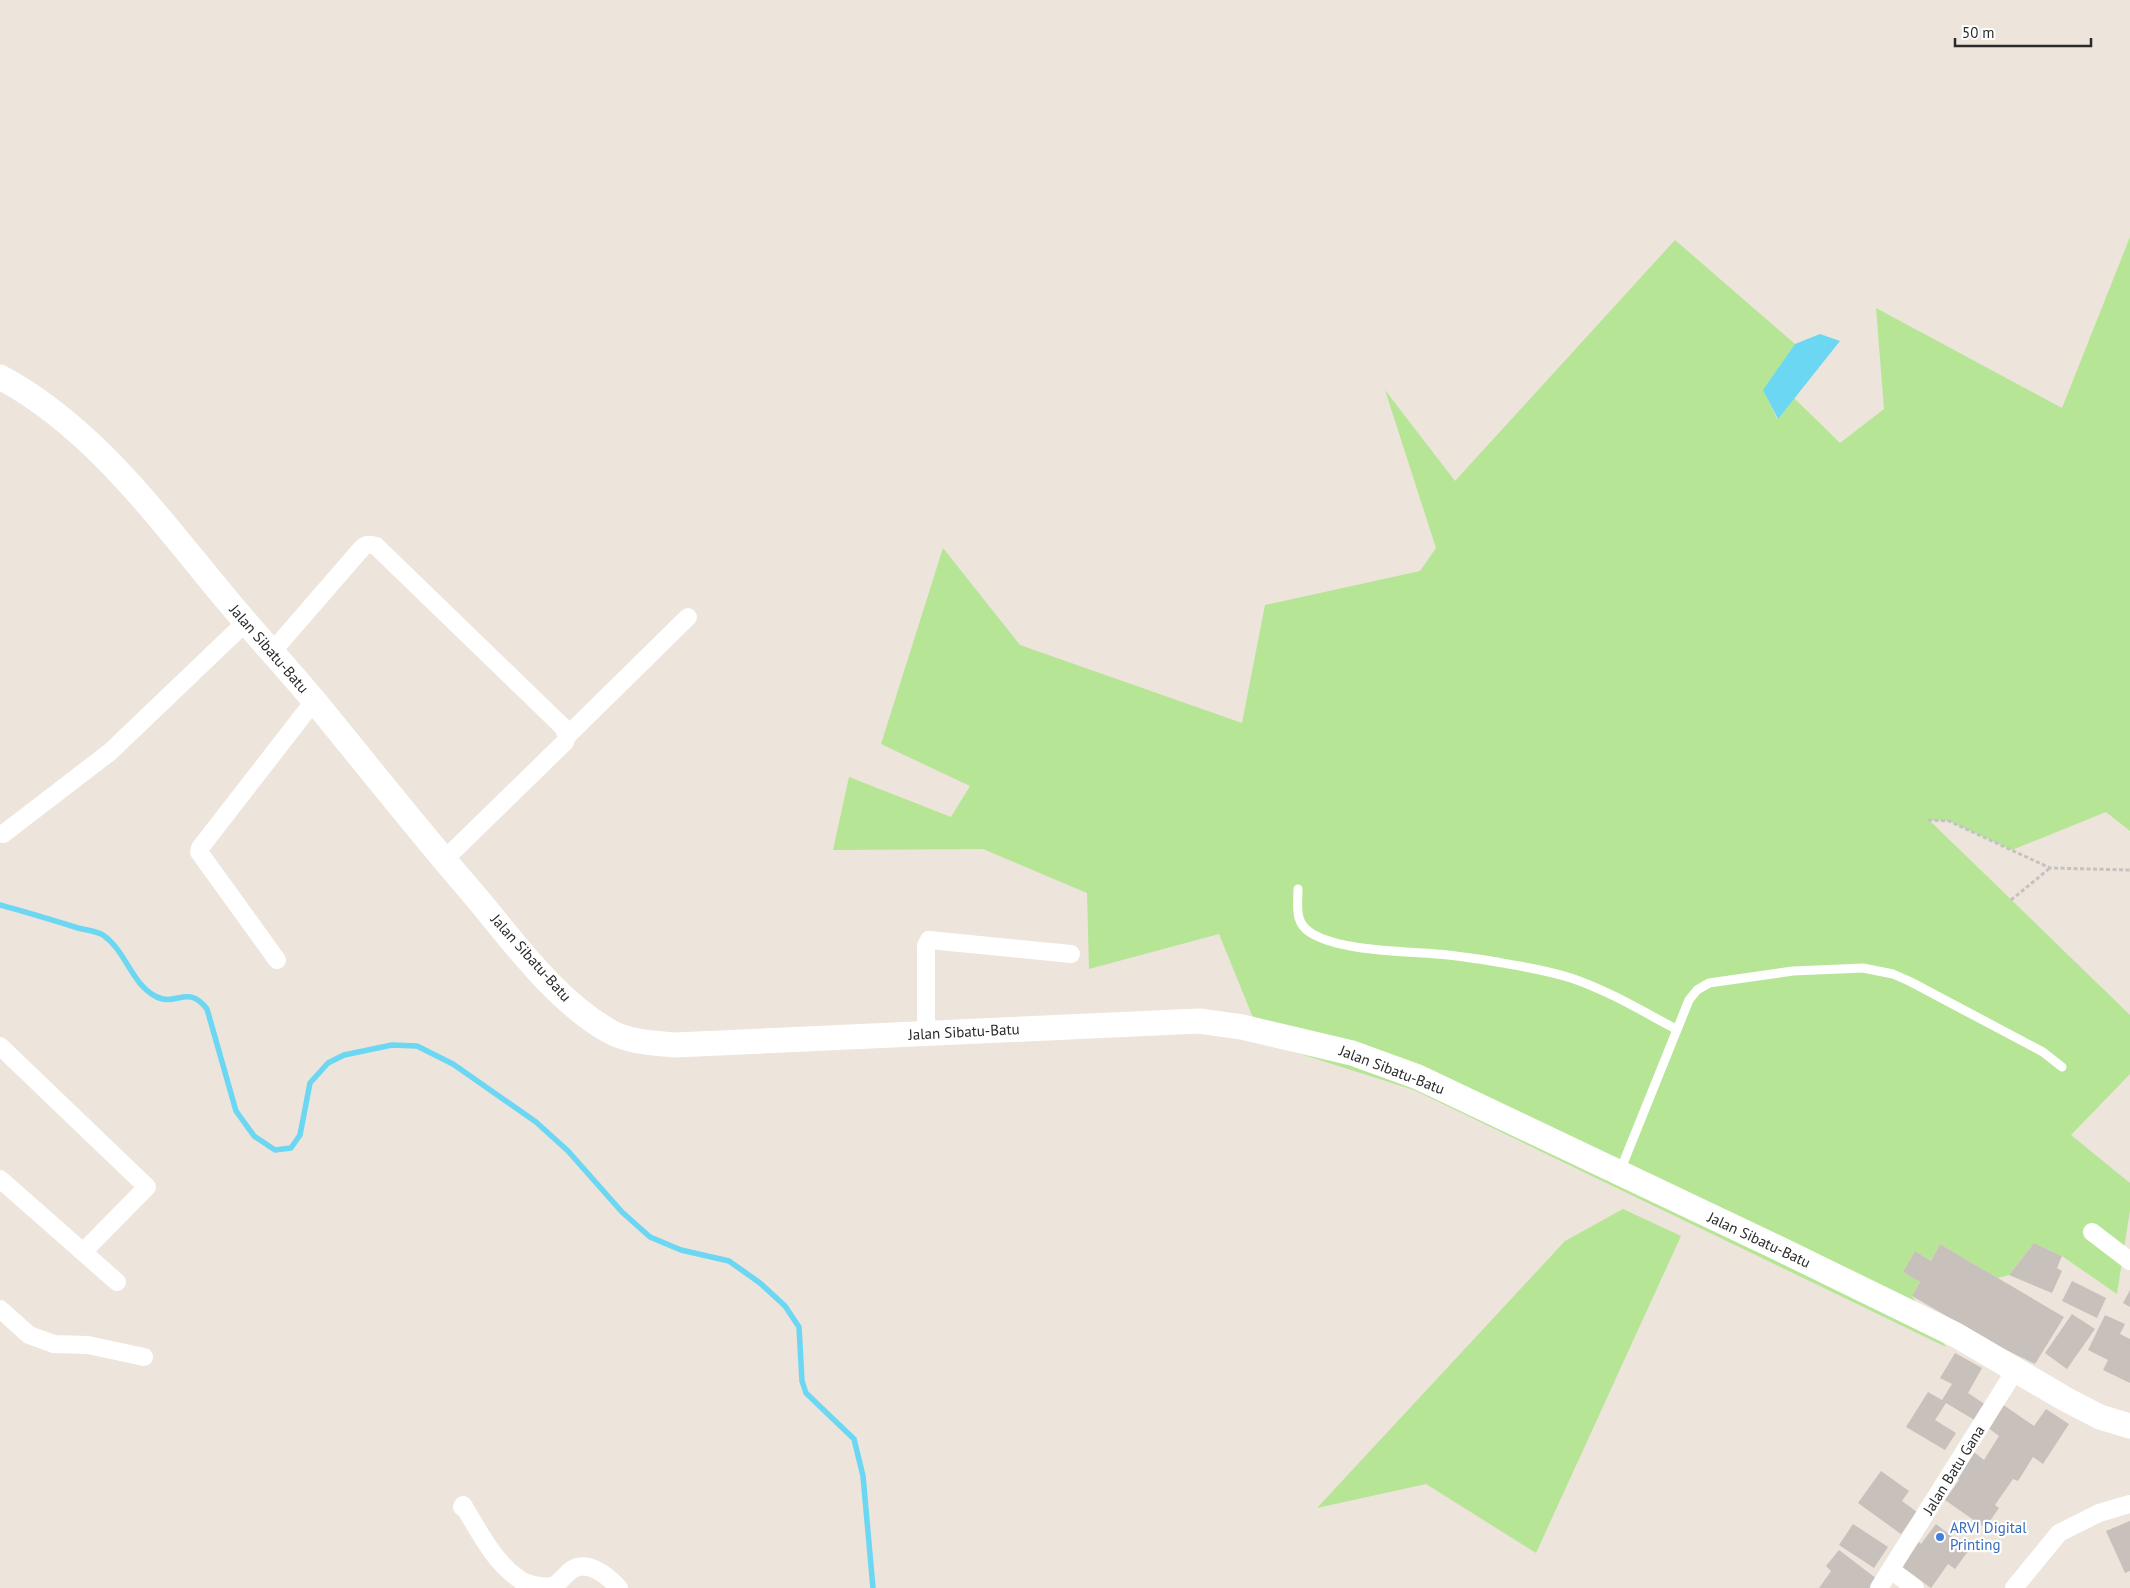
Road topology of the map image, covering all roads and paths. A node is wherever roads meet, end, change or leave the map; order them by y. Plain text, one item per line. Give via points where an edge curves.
1 (0, 377) edge
2 (688, 617) dead end
3 (246, 622) junction
4 (271, 653) junction
5 (314, 701) junction
6 (567, 736) junction
7 (1928, 820) dead end
8 (3, 834) dead end
9 (444, 860) junction
10 (2050, 868) junction
11 (2130, 870) edge
12 (1298, 889) dead end
13 (2011, 900) dead end
14 (1071, 954) dead end
15 (277, 960) dead end
16 (1676, 1028) junction
17 (926, 1034) junction
18 (0, 1046) edge
19 (2062, 1067) dead end
20 (1619, 1173) junction
21 (0, 1179) edge
22 (2092, 1232) dead end
23 (83, 1252) junction
24 (2130, 1261) edge
25 (117, 1282) dead end
26 (0, 1309) edge
27 (144, 1357) dead end
28 (2016, 1369) junction
29 (2130, 1426) edge
30 (2130, 1504) edge
31 (462, 1507) dead end
32 (1891, 1570) junction
33 (619, 1588) edge
34 (1879, 1588) edge
35 (1915, 1588) edge
36 (2014, 1588) edge

1 - 3 street, Jalan Sibatu-Batu via 48,407 98,452 144,500
2 - 6 street
3 - 4 street, Jalan Sibatu-Batu
3 - 8 street via 110,752
4 - 5 street, Jalan Sibatu-Batu
4 - 6 street via 362,548 371,544 564,727
5 - 9 street, Jalan Sibatu-Batu
5 - 15 street via 199,852
6 - 9 street via 565,742
7 - 10 path via 1949,821
9 - 17 street, Jalan Sibatu-Batu via 556,990 597,1024 622,1037 675,1045
10 - 11 path
10 - 13 path
12 - 16 lane via 1299,923 1325,939 1368,948 1487,960 1570,977
14 - 17 street via 929,940 926,946
16 - 19 lane via 1692,994 1710,983 1793,971 1863,968 1893,974 1911,982 2043,1052
16 - 20 lane
17 - 20 street, Jalan Sibatu-Batu via 1199,1021 1242,1026 1352,1053 1418,1077
18 - 23 street via 147,1187
20 - 28 street, Jalan Sibatu-Batu via 1947,1331
21 - 23 street
22 - 24 street
23 - 25 street
26 - 27 street via 29,1335 54,1344 88,1345
28 - 29 street, Jalan Sibatu-Batu via 2100,1417
28 - 32 street, Jalan Batu Gana
30 - 36 street via 2099,1513 2059,1533
31 - 33 street via 495,1556 520,1580 532,1585 554,1586 572,1569 587,1567 604,1572
32 - 34 street, Jalan Batu Gana
32 - 35 street

